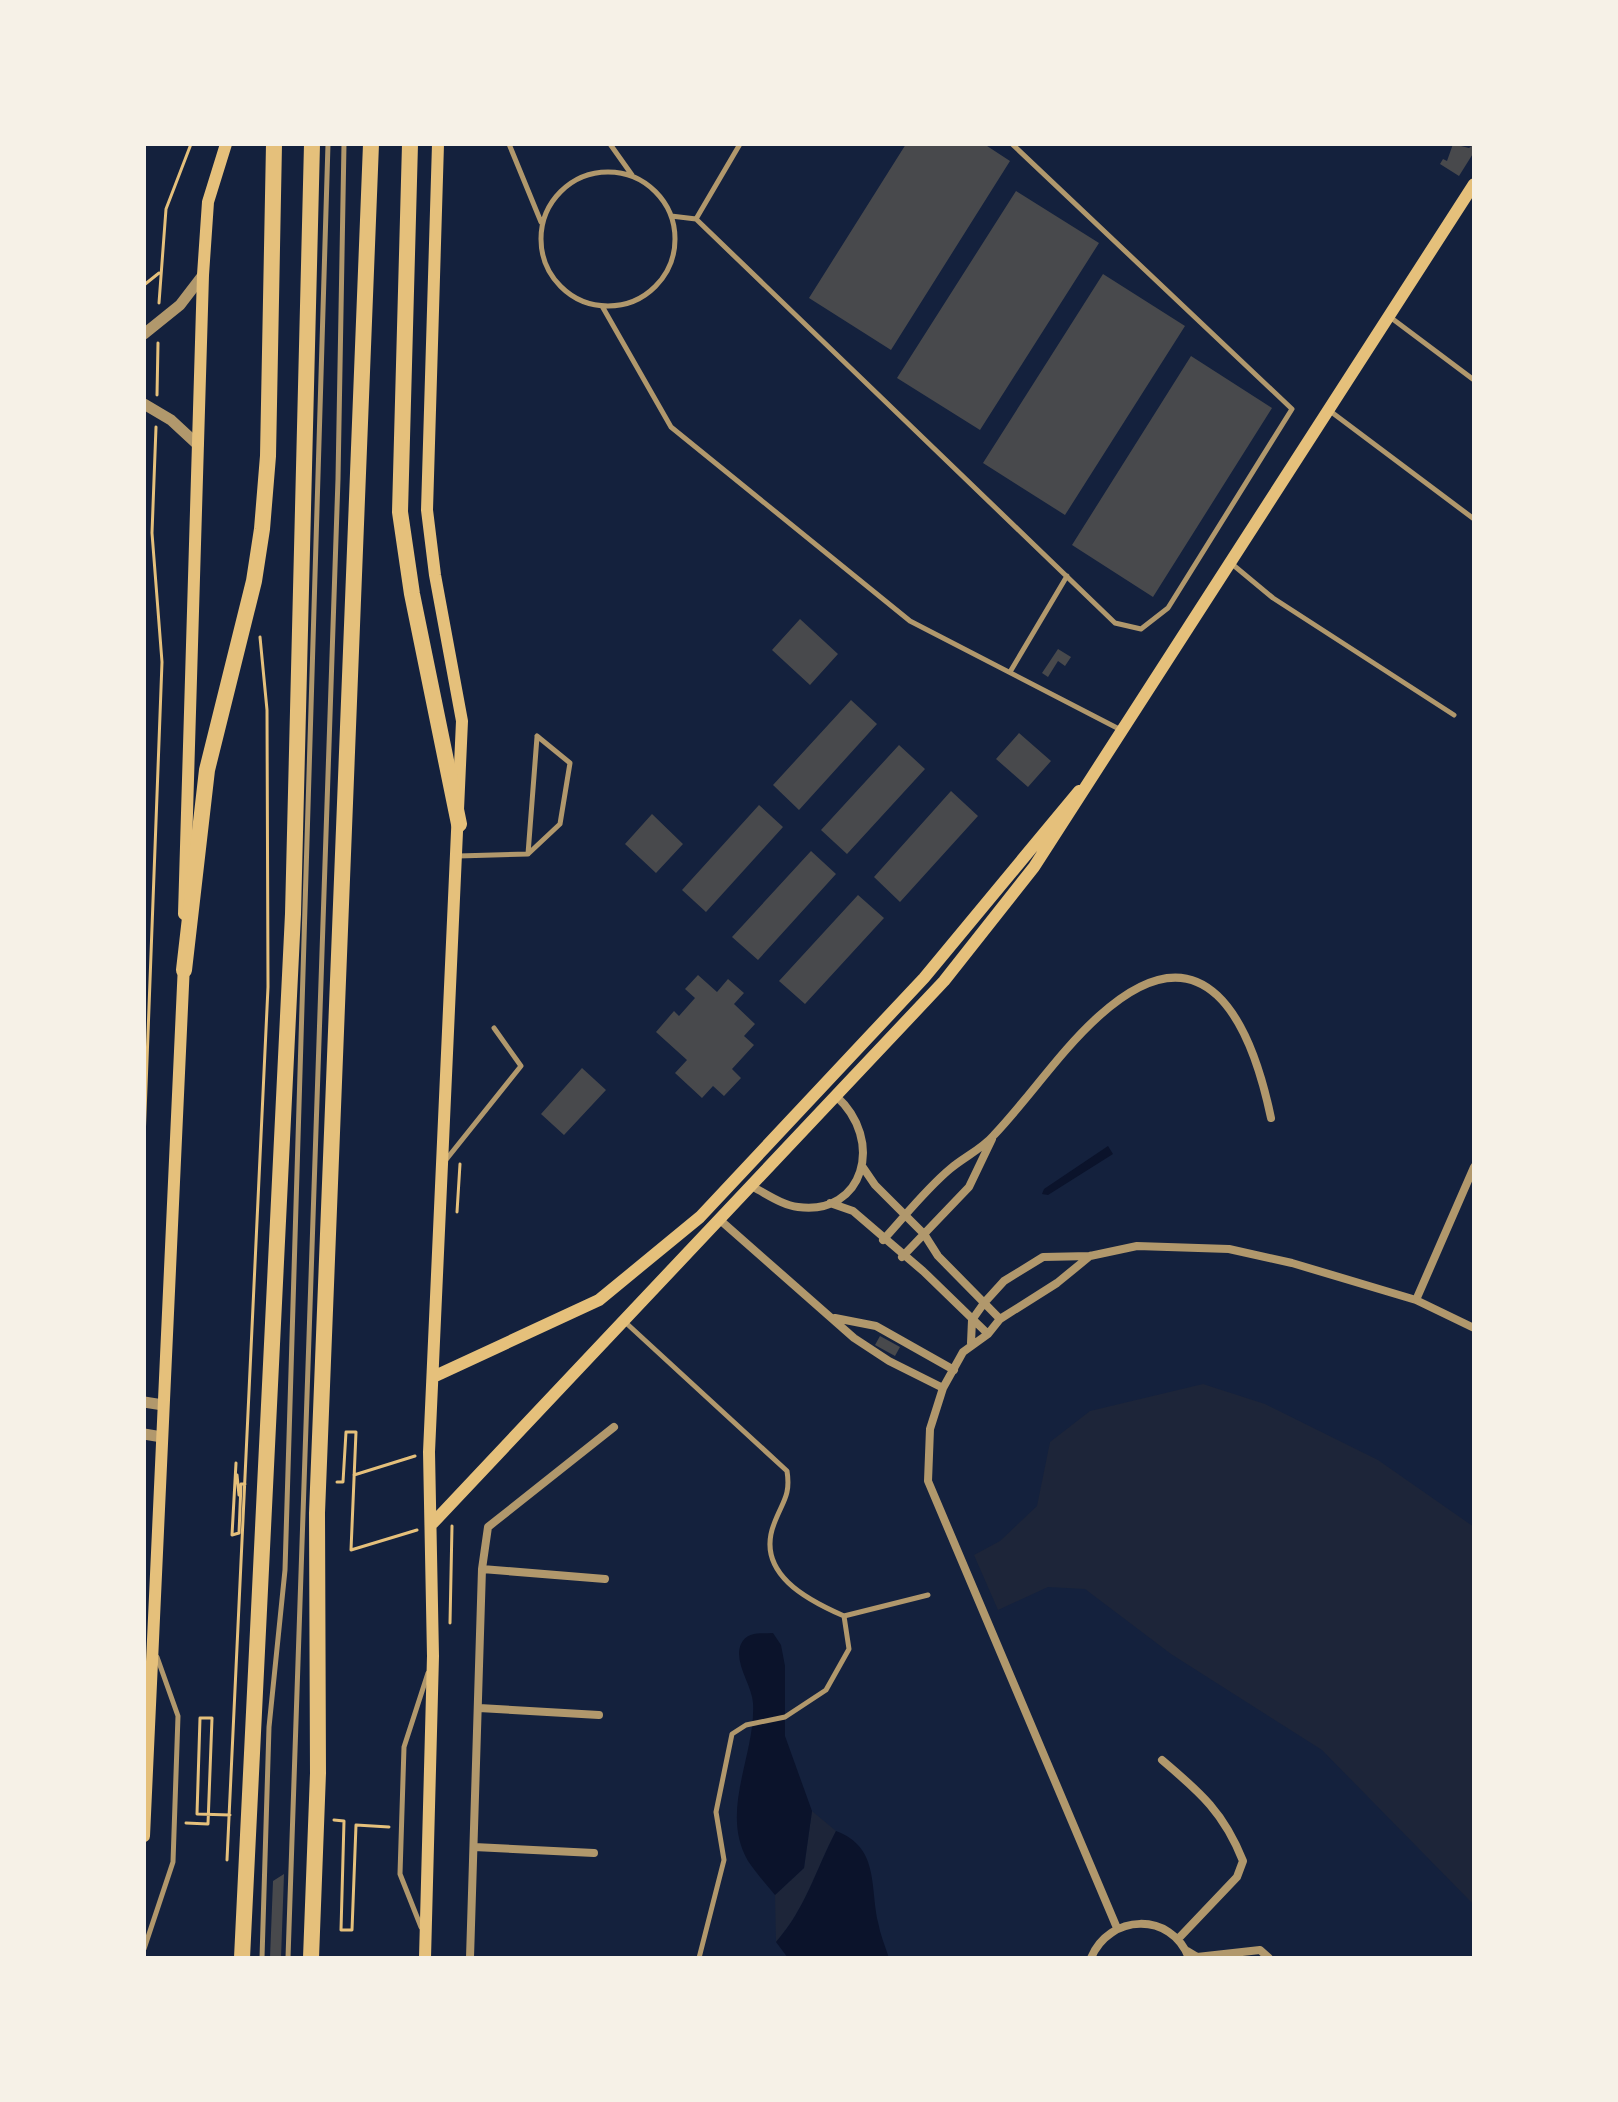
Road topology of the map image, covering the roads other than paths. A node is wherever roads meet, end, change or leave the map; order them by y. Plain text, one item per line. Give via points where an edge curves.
1 (226, 144) edge
2 (274, 144) edge
3 (312, 144) edge
4 (328, 144) edge
5 (344, 144) edge
6 (371, 144) edge
7 (410, 144) edge
8 (438, 144) edge
9 (509, 144) edge
10 (610, 144) edge
11 (740, 144) edge
12 (1012, 144) edge
13 (632, 175) junction
14 (1474, 184) edge
15 (671, 216) junction
16 (696, 219) junction
17 (542, 223) junction
18 (203, 275) junction
19 (602, 306) junction
20 (1389, 317) junction
21 (144, 334) edge
22 (1474, 380) edge
23 (144, 404) edge
24 (1329, 410) junction
25 (198, 445) junction
26 (1474, 519) edge
27 (1232, 563) junction
28 (1067, 576) junction
29 (1010, 672) junction
30 (1454, 715) dead end
31 (1122, 731) junction
32 (1087, 784) junction
33 (459, 824) junction
34 (528, 854) junction
35 (457, 856) junction
36 (184, 970) junction
37 (494, 1028) dead end
38 (836, 1096) junction
39 (1271, 1118) dead end
40 (992, 1138) junction
41 (444, 1162) junction
42 (862, 1166) junction
43 (1474, 1167) edge
44 (753, 1187) junction
45 (829, 1203) junction
46 (905, 1216) junction
47 (720, 1220) junction
48 (924, 1234) junction
49 (883, 1240) junction
50 (1090, 1256) junction
51 (902, 1257) junction
52 (1416, 1300) junction
53 (984, 1303) junction
54 (834, 1318) junction
55 (1000, 1319) junction
56 (972, 1320) junction
57 (624, 1322) junction
58 (1474, 1328) edge
59 (988, 1334) junction
60 (971, 1343) junction
61 (954, 1370) junction
62 (433, 1377) junction
63 (943, 1388) junction
64 (144, 1402) edge
65 (163, 1405) junction
66 (614, 1427) dead end
67 (144, 1434) edge
68 (162, 1437) junction
69 (431, 1525) junction
70 (482, 1569) junction
71 (605, 1579) dead end
72 (928, 1595) dead end
73 (844, 1616) junction
74 (153, 1645) junction
75 (433, 1656) junction
76 (479, 1708) junction
77 (599, 1715) dead end
78 (1162, 1760) dead end
79 (144, 1836) edge
80 (474, 1847) junction
81 (594, 1853) dead end
82 (1117, 1928) junction
83 (1178, 1939) junction
84 (426, 1940) junction
85 (144, 1949) edge
86 (1187, 1954) edge
87 (242, 1958) edge
88 (262, 1958) edge
89 (288, 1958) edge
90 (311, 1958) edge
91 (425, 1958) edge
92 (470, 1958) edge
93 (699, 1958) edge
94 (1091, 1958) edge
95 (1269, 1958) edge

1 - 18 main road via 208,202
2 - 36 highway via 262,529 207,770
3 - 87 highway via 292,930
4 - 88 lane via 286,1554 269,1727
5 - 89 lane via 338,494
6 - 90 highway via 317,1513 318,1773
7 - 33 highway via 400,512
8 - 33 main road via 427,510 462,721
9 - 17 lane
10 - 13 lane
11 - 16 lane
12 - 28 lane via 1292,409 1156,621 1141,629 1115,623
13 - 15 lane via 656,192
13 - 17 lane via 587,174 566,185
14 - 20 main road
15 - 16 lane
15 - 19 lane via 672,260 661,280 634,300
16 - 28 lane
17 - 19 lane via 540,247 554,278 579,300
18 - 21 street via 180,305
18 - 25 main road
19 - 29 lane via 671,427 910,621
20 - 22 lane
20 - 24 main road
23 - 25 street
24 - 26 lane
24 - 27 main road
25 - 36 main road
27 - 30 lane via 1273,598
27 - 31 main road
28 - 29 lane
29 - 31 lane
31 - 32 main road
32 - 38 main road via 1063,826 944,981
32 - 62 main road via 1068,800 924,978 700,1217 599,1300
33 - 35 main road
34 - 34 lane via 560,824 570,763 537,736
34 - 35 lane
35 - 41 main road
36 - 65 main road
37 - 41 lane via 521,1066
38 - 42 street via 855,1115 863,1133
38 - 44 main road
39 - 40 street via 1262,1074 1233,1010 1198,983 1172,978 1145,984 1099,1016
40 - 46 street via 949,1170
40 - 48 street via 969,1187
41 - 62 main road
42 - 45 street via 844,1194
42 - 46 street
43 - 52 street
44 - 45 street via 797,1207
44 - 47 main road
45 - 49 street via 853,1211
46 - 48 street
46 - 49 street
47 - 54 street
47 - 57 main road
48 - 51 street
48 - 53 street
49 - 51 street
50 - 52 street via 1137,1246 1229,1249
50 - 53 street via 1043,1257 1004,1281
50 - 55 street
51 - 56 street
52 - 58 street
53 - 55 street
53 - 56 street
54 - 61 street via 876,1326
54 - 63 street via 889,1361
55 - 59 street
56 - 59 street
56 - 60 street
57 - 69 main road
57 - 73 lane via 787,1471 790,1489 768,1548 789,1587
59 - 60 street
60 - 61 street
61 - 63 street
62 - 69 main road
63 - 82 street via 930,1429 928,1481
64 - 65 street
65 - 68 main road
66 - 70 street via 488,1527
67 - 68 street
68 - 74 main road
69 - 75 main road
70 - 71 street
70 - 76 street
72 - 73 lane
73 - 93 lane via 849,1649 826,1690 785,1717 746,1725 732,1734 716,1812 724,1860
74 - 79 main road
74 - 85 lane via 178,1716 173,1862
75 - 84 main road
75 - 84 lane via 404,1747 400,1874
76 - 77 street
76 - 80 street
78 - 83 street via 1211,1801 1243,1861 1237,1877
80 - 81 street
80 - 92 street
82 - 83 street via 1156,1925
82 - 94 street
83 - 86 street
84 - 91 main road
86 - 95 street via 1260,1950

